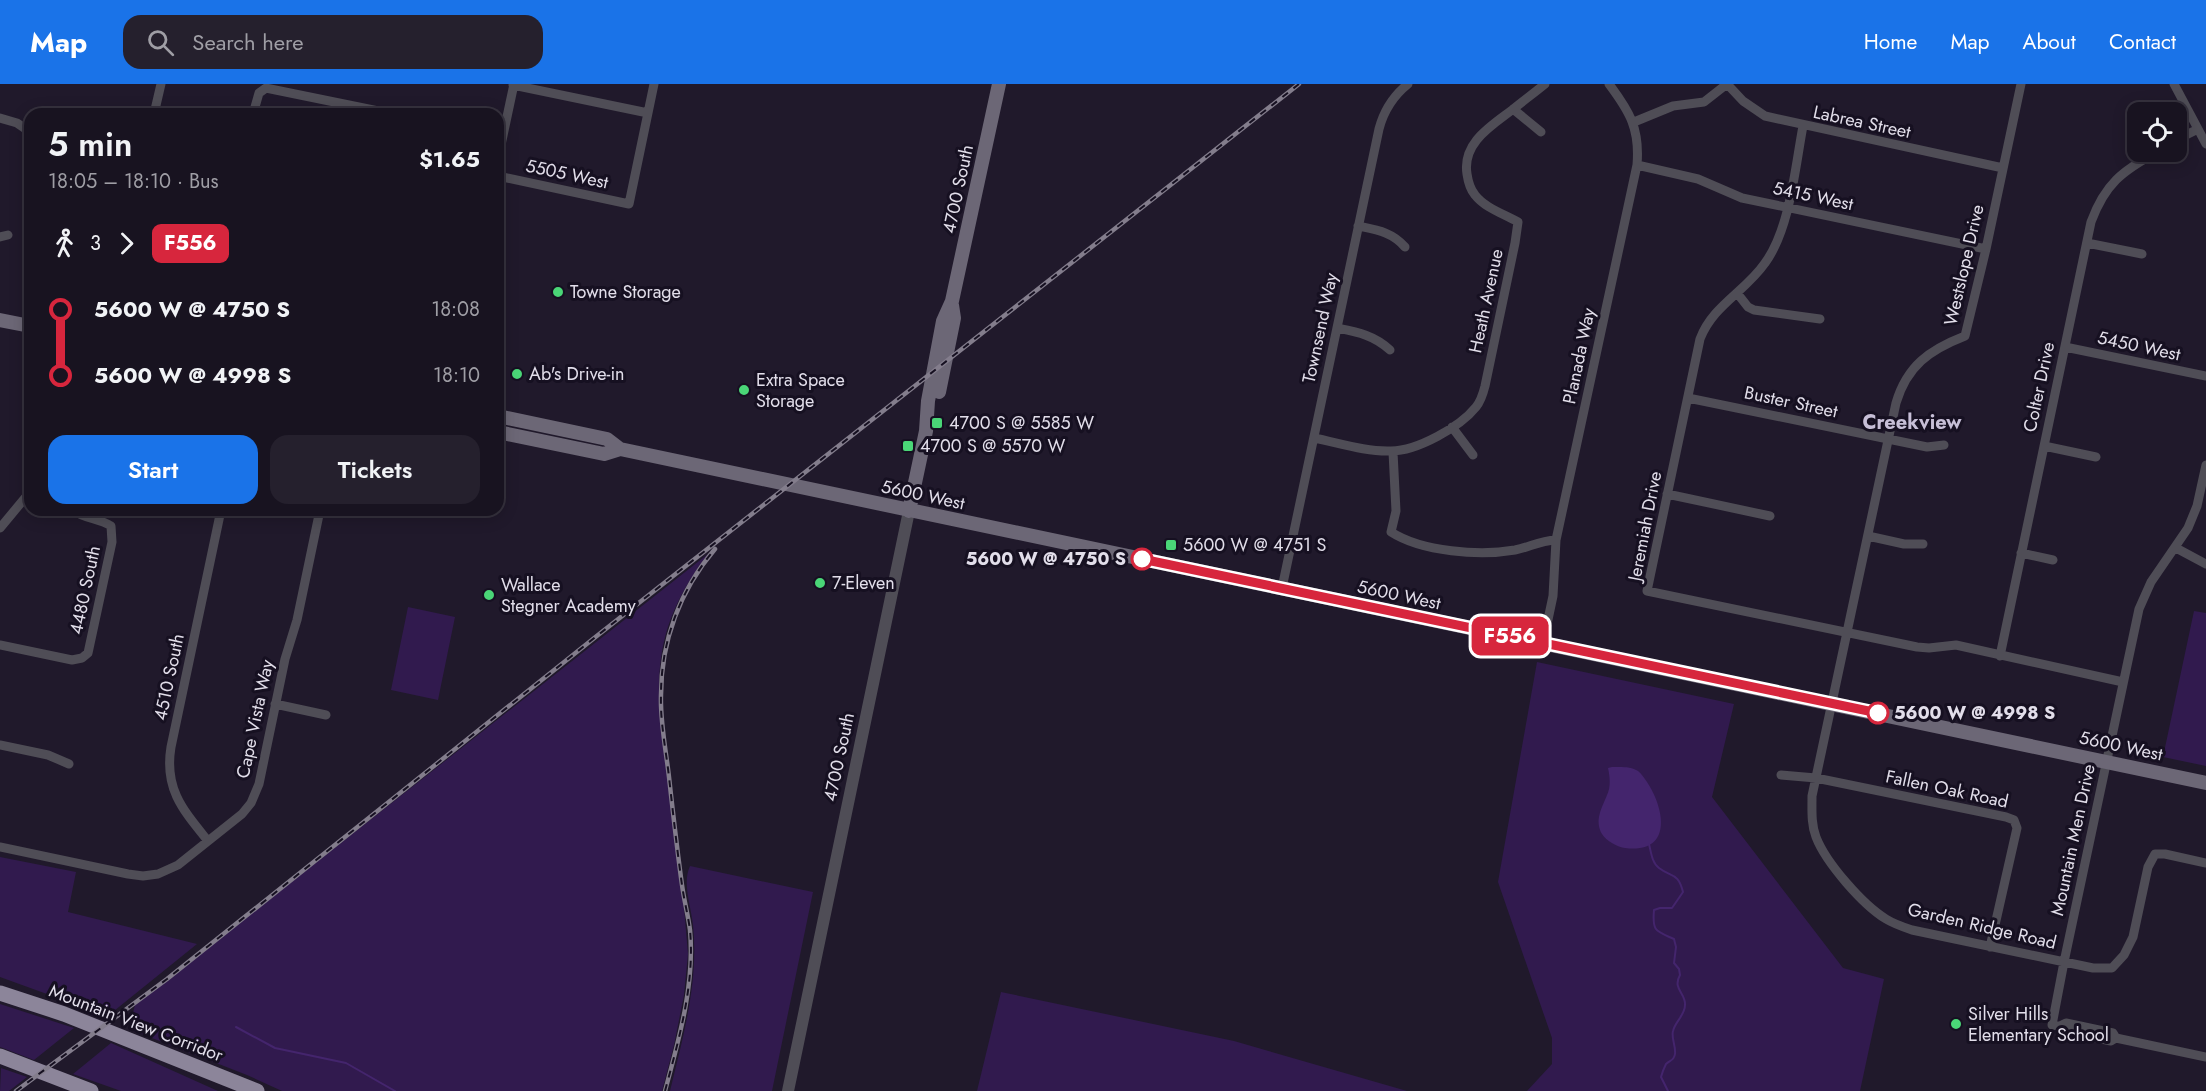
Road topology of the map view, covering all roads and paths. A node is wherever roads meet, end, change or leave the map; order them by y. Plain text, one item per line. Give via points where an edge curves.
1 (161, 84) edge
2 (654, 84) edge
3 (999, 84) edge
4 (1408, 84) edge
5 (1545, 84) edge
6 (1609, 84) edge
7 (1727, 84) edge
8 (2021, 84) edge
9 (2174, 84) edge
10 (513, 85) edge
11 (155, 108) edge
12 (254, 108) edge
13 (364, 108) edge
14 (1513, 109) junction
15 (648, 114) junction
16 (0, 118) edge
17 (1634, 123) junction
18 (1803, 126) junction
19 (24, 128) edge
20 (504, 129) edge
21 (2198, 129) junction
22 (1541, 132) dead end
23 (2187, 135) edge
24 (2206, 144) edge
25 (2139, 162) edge
26 (1637, 165) junction
27 (2003, 168) junction
28 (504, 177) edge
29 (1787, 208) junction
30 (1358, 226) junction
31 (2087, 243) junction
32 (1405, 247) dead end
33 (1986, 249) junction
34 (2142, 254) dead end
35 (1737, 293) junction
36 (1820, 319) dead end
37 (0, 320) edge
38 (24, 325) edge
39 (1337, 328) junction
40 (2065, 347) junction
41 (1390, 350) dead end
42 (2206, 376) edge
43 (1688, 398) junction
44 (504, 417) edge
45 (1452, 427) junction
46 (504, 433) edge
47 (1314, 438) junction
48 (1888, 439) junction
49 (1944, 444) dead end
50 (2044, 446) junction
51 (620, 449) junction
52 (1394, 452) junction
53 (1473, 455) dead end
54 (2096, 457) dead end
55 (2206, 465) edge
56 (1667, 494) junction
57 (24, 499) edge
58 (909, 511) junction
59 (84, 516) edge
60 (220, 516) edge
61 (320, 516) edge
62 (1770, 516) dead end
63 (0, 528) edge
64 (1868, 536) junction
65 (1556, 540) junction
66 (1923, 544) dead end
67 (2176, 548) junction
68 (2021, 553) junction
69 (2054, 560) dead end
70 (2206, 564) edge
71 (1282, 588) junction
72 (1847, 632) junction
73 (1543, 643) junction
74 (0, 645) edge
75 (2000, 656) junction
76 (2123, 682) junction
77 (276, 704) junction
78 (1832, 704) junction
79 (326, 715) dead end
80 (0, 745) edge
81 (2107, 762) junction
82 (69, 764) dead end
83 (1781, 775) dead end
84 (1816, 778) junction
85 (2206, 783) edge
86 (208, 841) junction
87 (0, 847) edge
88 (2206, 863) edge
89 (1990, 947) junction
90 (2064, 962) junction
91 (0, 993) edge
92 (4, 1057) edge
93 (2206, 1057) edge
94 (92, 1091) edge
95 (257, 1091) edge
96 (788, 1091) edge

1 - 11 street
2 - 15 street
3 - 58 main road, 4700 South via 952,301 954,318
4 - 30 street, Townsend Way via 1391,100 1382,117
5 - 14 street, Heath Avenue
6 - 17 street, Planada Way
7 - 17 street via 1704,102 1673,106
7 - 18 street, Labrea Street via 1765,116
8 - 27 street, Westslope Drive
9 - 21 street
10 - 15 street
10 - 20 street
12 - 13 street via 262,89
14 - 22 street
14 - 45 street, Heath Avenue via 1482,132 1467,158 1469,185 1475,195 1518,222 1483,395 1475,409
15 - 28 street, 5505 West via 629,204
16 - 19 street
17 - 26 street, Planada Way
18 - 27 street, Labrea Street
18 - 29 street, Jeremiah Drive
21 - 23 street
21 - 24 street
25 - 31 street, Colter Drive via 2112,182 2097,208
26 - 29 street, 5415 West via 1698,179 1732,195
26 - 65 street, Planada Way
27 - 33 street, Westslope Drive
29 - 33 street, 5415 West
29 - 35 street, Jeremiah Drive via 1767,261
30 - 32 street via 1388,233
30 - 39 street, Townsend Way
31 - 34 street
31 - 40 street, Colter Drive
33 - 48 street, Westslope Drive via 1965,336 1928,355 1911,371 1901,386
35 - 36 street via 1754,310
35 - 43 street, Jeremiah Drive via 1705,326
37 - 38 main road
39 - 41 street via 1367,334
39 - 47 street, Townsend Way
40 - 42 street, 5450 West
40 - 50 street, Colter Drive
43 - 48 street, Buster Street
43 - 56 street, Jeremiah Drive
44 - 51 main road, 5600 West via 607,439
45 - 52 street, Heath Avenue via 1422,444
45 - 53 street
46 - 51 main road, 5600 West via 604,454
47 - 52 street, Heath Avenue
47 - 71 street, Townsend Way
48 - 49 street, Buster Street via 1927,447
48 - 64 street, Westslope Drive
50 - 54 street
50 - 68 street, Colter Drive
51 - 58 main road, 5600 West
52 - 65 street via 1396,511 1391,532 1404,540 1466,553 1492,553
55 - 67 street, Mountain Men Drive via 2197,506
56 - 62 street
56 - 72 street, Jeremiah Drive via 1647,591
57 - 63 street
58 - 71 main road, 5600 West
58 - 96 street, 4700 South
59 - 74 street, 4480 South via 111,526 112,542 88,653 72,660
60 - 86 street, 4510 South via 169,765 171,784 179,802
61 - 77 street, Cape Vista Way
64 - 66 street
64 - 72 street, Westslope Drive
65 - 73 street, Planada Way via 1553,596
67 - 70 street
67 - 76 street, Mountain Men Drive via 2151,582 2139,609
68 - 69 street
68 - 75 street, Colter Drive
71 - 73 main road, 5600 West
72 - 75 street, Jeremiah Drive via 1917,647 1956,645
72 - 78 street, Westslope Drive
73 - 78 main road, 5600 West
75 - 76 street, Jeremiah Drive
76 - 81 street, Mountain Men Drive
77 - 79 street
77 - 86 street, Cape Vista Way via 254,797 242,814
78 - 81 main road, 5600 West
78 - 84 street, Garden Ridge Road
80 - 82 street via 48,755
81 - 85 main road, 5600 West
81 - 90 street, Mountain Men Drive
83 - 84 street, Fallen Oak Road
84 - 89 street, Garden Ridge Road via 1812,820 1816,836 1825,855 1868,907 1912,930
84 - 89 street, Fallen Oak Road via 2014,820 2017,828
86 - 87 street, Cape Vista Way via 172,869 143,876
88 - 90 street, Garden Ridge Road via 2155,854 2148,867 2133,936 2124,955 2112,968 2104,969
89 - 90 street, Garden Ridge Road
90 - 93 street, Mountain Men Drive via 2056,1026 2111,1041 2116,1038
91 - 95 highway, Mountain View Corridor via 64,1014
92 - 94 highway

